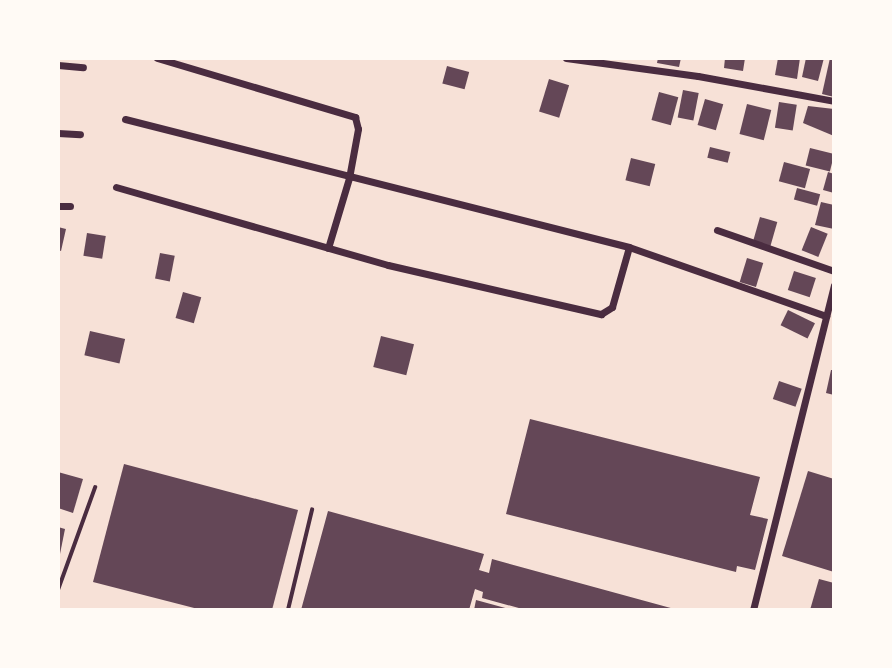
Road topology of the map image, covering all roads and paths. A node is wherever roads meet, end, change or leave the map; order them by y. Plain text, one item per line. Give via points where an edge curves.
1 (157, 58) edge
2 (566, 58) edge
3 (58, 65) edge
4 (83, 67) dead end
5 (834, 101) edge
6 (125, 119) dead end
7 (58, 133) edge
8 (80, 134) dead end
9 (349, 178) junction
10 (116, 187) dead end
11 (58, 206) edge
12 (70, 206) dead end
13 (717, 230) dead end
14 (629, 247) junction
15 (328, 248) junction
16 (834, 271) edge
17 (834, 285) edge
18 (827, 316) junction
19 (95, 488) dead end
20 (312, 510) dead end
21 (58, 590) edge
22 (288, 610) edge
23 (753, 610) edge

1 - 9 street via 350,113 358,129
2 - 5 street
3 - 4 street
6 - 9 street
7 - 8 street
9 - 14 street
9 - 15 street
10 - 15 street
11 - 12 street
13 - 16 street
14 - 15 street via 612,307 601,314
14 - 18 street
17 - 18 street
18 - 23 street
19 - 21 lane
20 - 22 lane

